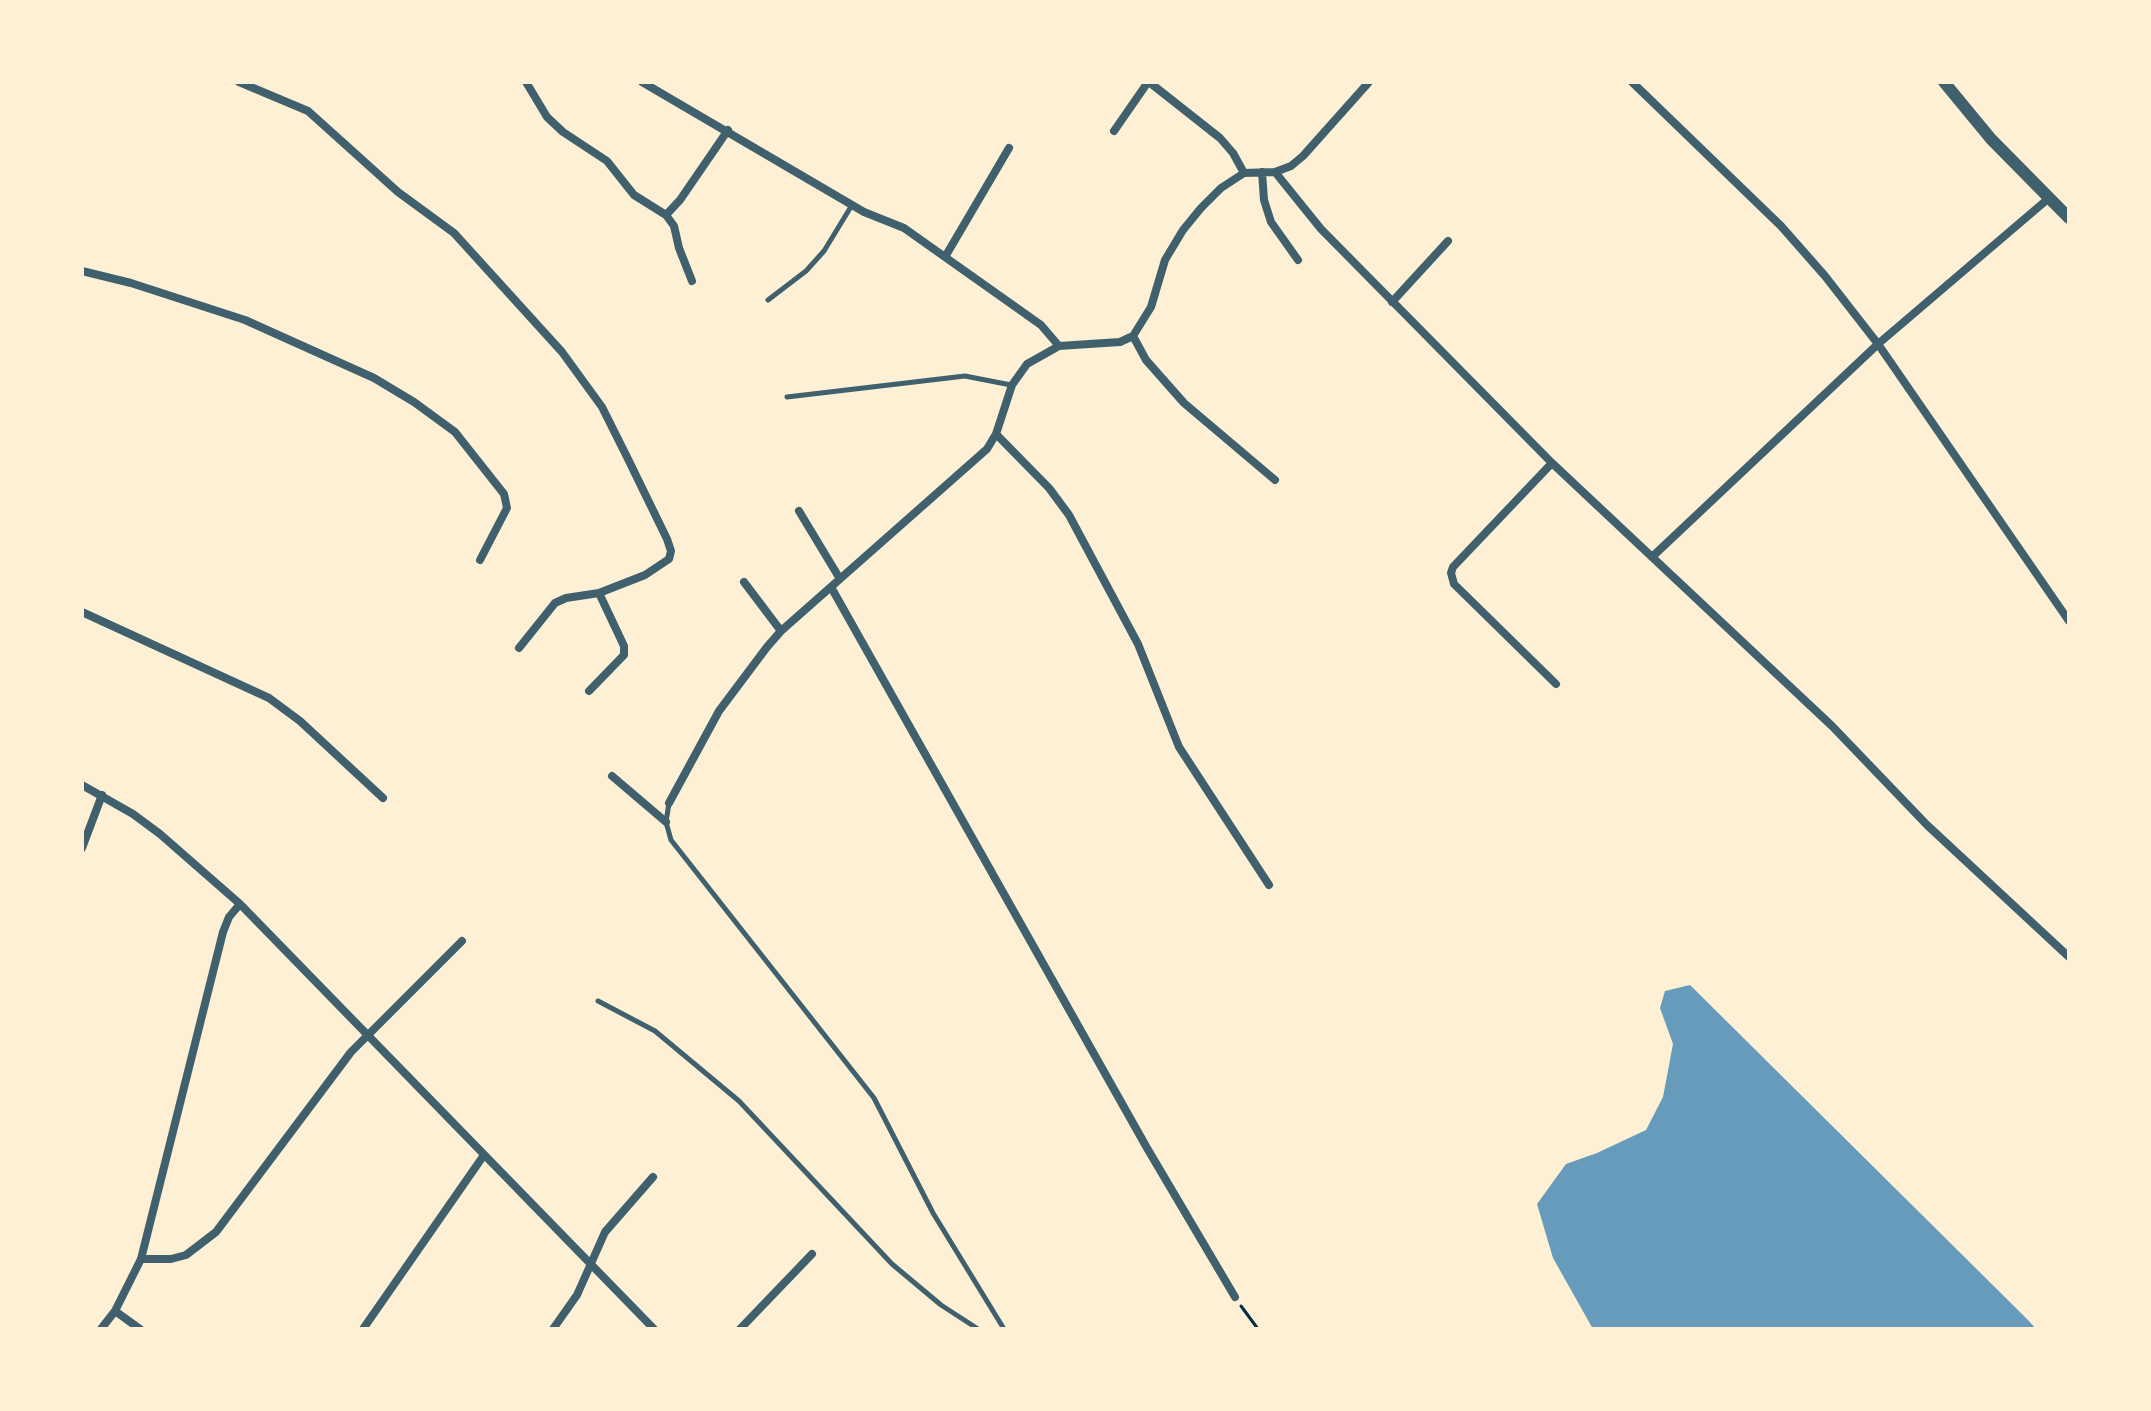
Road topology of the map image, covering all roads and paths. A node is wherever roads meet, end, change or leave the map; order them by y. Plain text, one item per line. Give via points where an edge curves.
1 (239, 82) edge
2 (526, 82) edge
3 (642, 82) edge
4 (1149, 82) edge
5 (1369, 82) edge
6 (1632, 82) edge
7 (1944, 82) edge
8 (728, 130) junction
9 (1114, 131) dead end
10 (1009, 148) dead end
11 (1262, 172) junction
12 (1275, 172) junction
13 (1244, 173) junction
14 (2049, 198) junction
15 (852, 205) junction
16 (666, 215) junction
17 (2069, 218) edge
18 (1448, 241) dead end
19 (945, 257) junction
20 (1298, 260) dead end
21 (82, 271) edge
22 (692, 281) dead end
23 (768, 300) dead end
24 (1392, 302) junction
25 (1133, 336) junction
26 (1878, 344) junction
27 (1059, 346) junction
28 (1012, 385) junction
29 (787, 397) dead end
30 (996, 434) junction
31 (1552, 463) junction
32 (1275, 480) dead end
33 (799, 511) dead end
34 (1652, 557) junction
35 (480, 560) dead end
36 (840, 579) junction
37 (744, 582) dead end
38 (831, 587) junction
39 (599, 593) junction
40 (82, 612) edge
41 (2069, 621) edge
42 (781, 631) junction
43 (519, 648) dead end
44 (1556, 684) dead end
45 (589, 691) dead end
46 (612, 776) dead end
47 (82, 785) edge
48 (102, 795) junction
49 (383, 798) dead end
50 (669, 803) joint
51 (666, 822) junction
52 (82, 848) edge
53 (1269, 885) dead end
54 (240, 904) junction
55 (462, 941) dead end
56 (2069, 957) edge
57 (598, 1001) dead end
58 (368, 1034) junction
59 (484, 1155) junction
60 (653, 1177) dead end
61 (812, 1254) dead end
62 (141, 1259) junction
63 (593, 1264) junction
64 (1235, 1297) joint
65 (115, 1311) junction
66 (101, 1329) edge
67 (140, 1329) edge
68 (363, 1329) edge
69 (553, 1329) edge
70 (654, 1329) edge
71 (740, 1329) edge
72 (978, 1329) edge
73 (1004, 1329) edge
74 (1258, 1329) edge

1 - 39 street via 308,111 398,192 454,233 584,381 602,407 671,551 669,559 645,575
2 - 16 street via 547,117 607,161 634,195
3 - 8 street
4 - 9 street
4 - 13 street via 1220,138
5 - 12 street via 1303,156
6 - 26 street via 1781,226
7 - 14 street
8 - 15 street
8 - 16 street
10 - 19 street
11 - 12 street
11 - 13 street
11 - 20 street via 1271,222
12 - 24 street
13 - 25 street via 1221,188 1183,230
14 - 17 street
14 - 26 street
15 - 19 street via 904,228
15 - 23 lane via 824,251
16 - 22 street
18 - 24 street
19 - 27 street via 1041,325
21 - 35 street via 245,320 374,378 445,424 504,494 507,508
24 - 31 street
25 - 27 street via 1120,342
25 - 32 street via 1146,360 1184,403
26 - 34 street
26 - 41 street
27 - 28 street via 1027,364
28 - 29 lane via 965,376
28 - 30 street
30 - 36 street via 974,463
30 - 53 street via 1069,515 1138,644 1179,747
31 - 34 street
31 - 44 street via 1451,573 1454,584
33 - 36 street
34 - 56 street
36 - 38 street
37 - 42 street
38 - 42 street
38 - 64 street
39 - 43 street via 555,603
39 - 45 street via 624,655
40 - 49 street via 269,698
42 - 50 street via 719,711
46 - 51 street
47 - 48 street
48 - 52 street
48 - 54 street via 160,834
50 - 51 lane
51 - 73 lane via 682,855 874,1098 933,1213
54 - 58 street
54 - 62 street via 223,932
55 - 58 street
57 - 72 lane via 655,1031 739,1101 892,1264
58 - 59 street
58 - 62 street via 216,1232 186,1255
59 - 63 street
59 - 68 street
60 - 63 street via 605,1232
61 - 71 street
62 - 65 street
63 - 69 street
63 - 70 street
64 - 74 path
65 - 66 street
65 - 67 street

